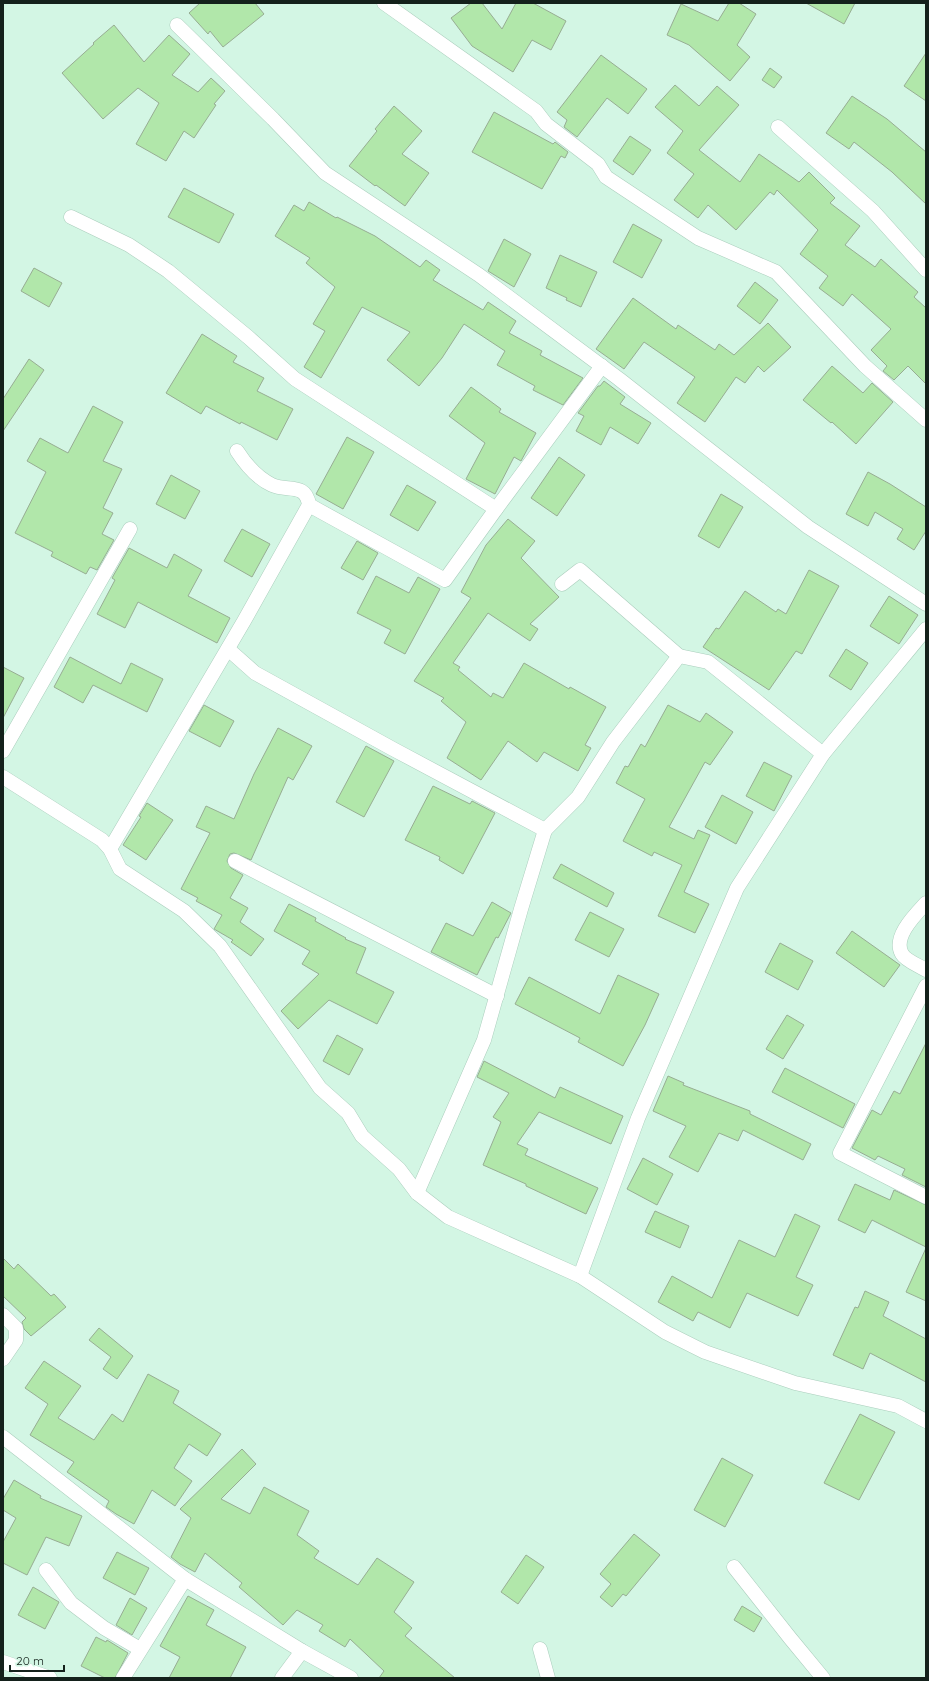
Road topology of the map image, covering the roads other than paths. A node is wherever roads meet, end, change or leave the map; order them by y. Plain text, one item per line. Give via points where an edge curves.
1 (384, 3) edge
2 (177, 24) dead end
3 (778, 127) dead end
4 (71, 217) dead end
5 (926, 270) edge
6 (602, 366) junction
7 (926, 420) edge
8 (237, 451) dead end
9 (310, 505) junction
10 (496, 509) junction
11 (130, 529) dead end
12 (562, 584) dead end
13 (926, 604) edge
14 (926, 629) edge
15 (228, 649) junction
16 (679, 656) junction
17 (3, 751) edge
18 (823, 754) junction
19 (3, 777) edge
20 (545, 830) junction
21 (110, 849) junction
22 (234, 861) dead end
23 (926, 902) edge
24 (926, 970) edge
25 (926, 986) edge
26 (497, 996) junction
27 (417, 1193) junction
28 (926, 1197) edge
29 (580, 1276) junction
30 (3, 1315) edge
31 (3, 1359) edge
32 (926, 1422) edge
33 (3, 1437) edge
34 (734, 1567) dead end
35 (46, 1570) dead end
36 (186, 1580) junction
37 (540, 1648) dead end
38 (140, 1649) junction
39 (302, 1651) junction
40 (3, 1662) edge
41 (50, 1678) edge
42 (123, 1678) edge
43 (282, 1678) edge
44 (351, 1678) edge
45 (548, 1678) edge
46 (823, 1678) edge

1 - 7 street via 536,111 546,124 598,164 606,176 698,238 776,272 865,366
2 - 6 street via 325,173 479,275
3 - 5 street via 873,211
4 - 10 street via 129,245 168,271 295,379
6 - 10 street
6 - 13 street via 808,527
8 - 9 street via 247,466 262,478 273,486 302,491 308,497
9 - 10 street via 445,580
9 - 15 street
11 - 17 street
12 - 16 street via 580,570
14 - 18 street
15 - 20 street via 255,673
15 - 21 street
16 - 18 street via 708,662
16 - 20 street via 613,742 578,796
18 - 29 street via 737,888 638,1118
19 - 21 street via 102,840
20 - 26 street
21 - 27 street via 120,869 184,911 220,946 320,1088 348,1113 362,1136 400,1169
22 - 26 street
23 - 24 street via 908,922 901,938 900,949 903,956
25 - 28 street via 840,1153
26 - 27 street via 484,1040
27 - 29 street via 448,1217
29 - 32 street via 665,1332 705,1352 795,1383 898,1406
30 - 31 street via 16,1328 16,1340
33 - 36 street
34 - 46 street
35 - 38 street via 70,1602 104,1628
36 - 38 street
36 - 39 street
37 - 45 street
38 - 42 street
39 - 43 street
39 - 44 street
40 - 41 street

